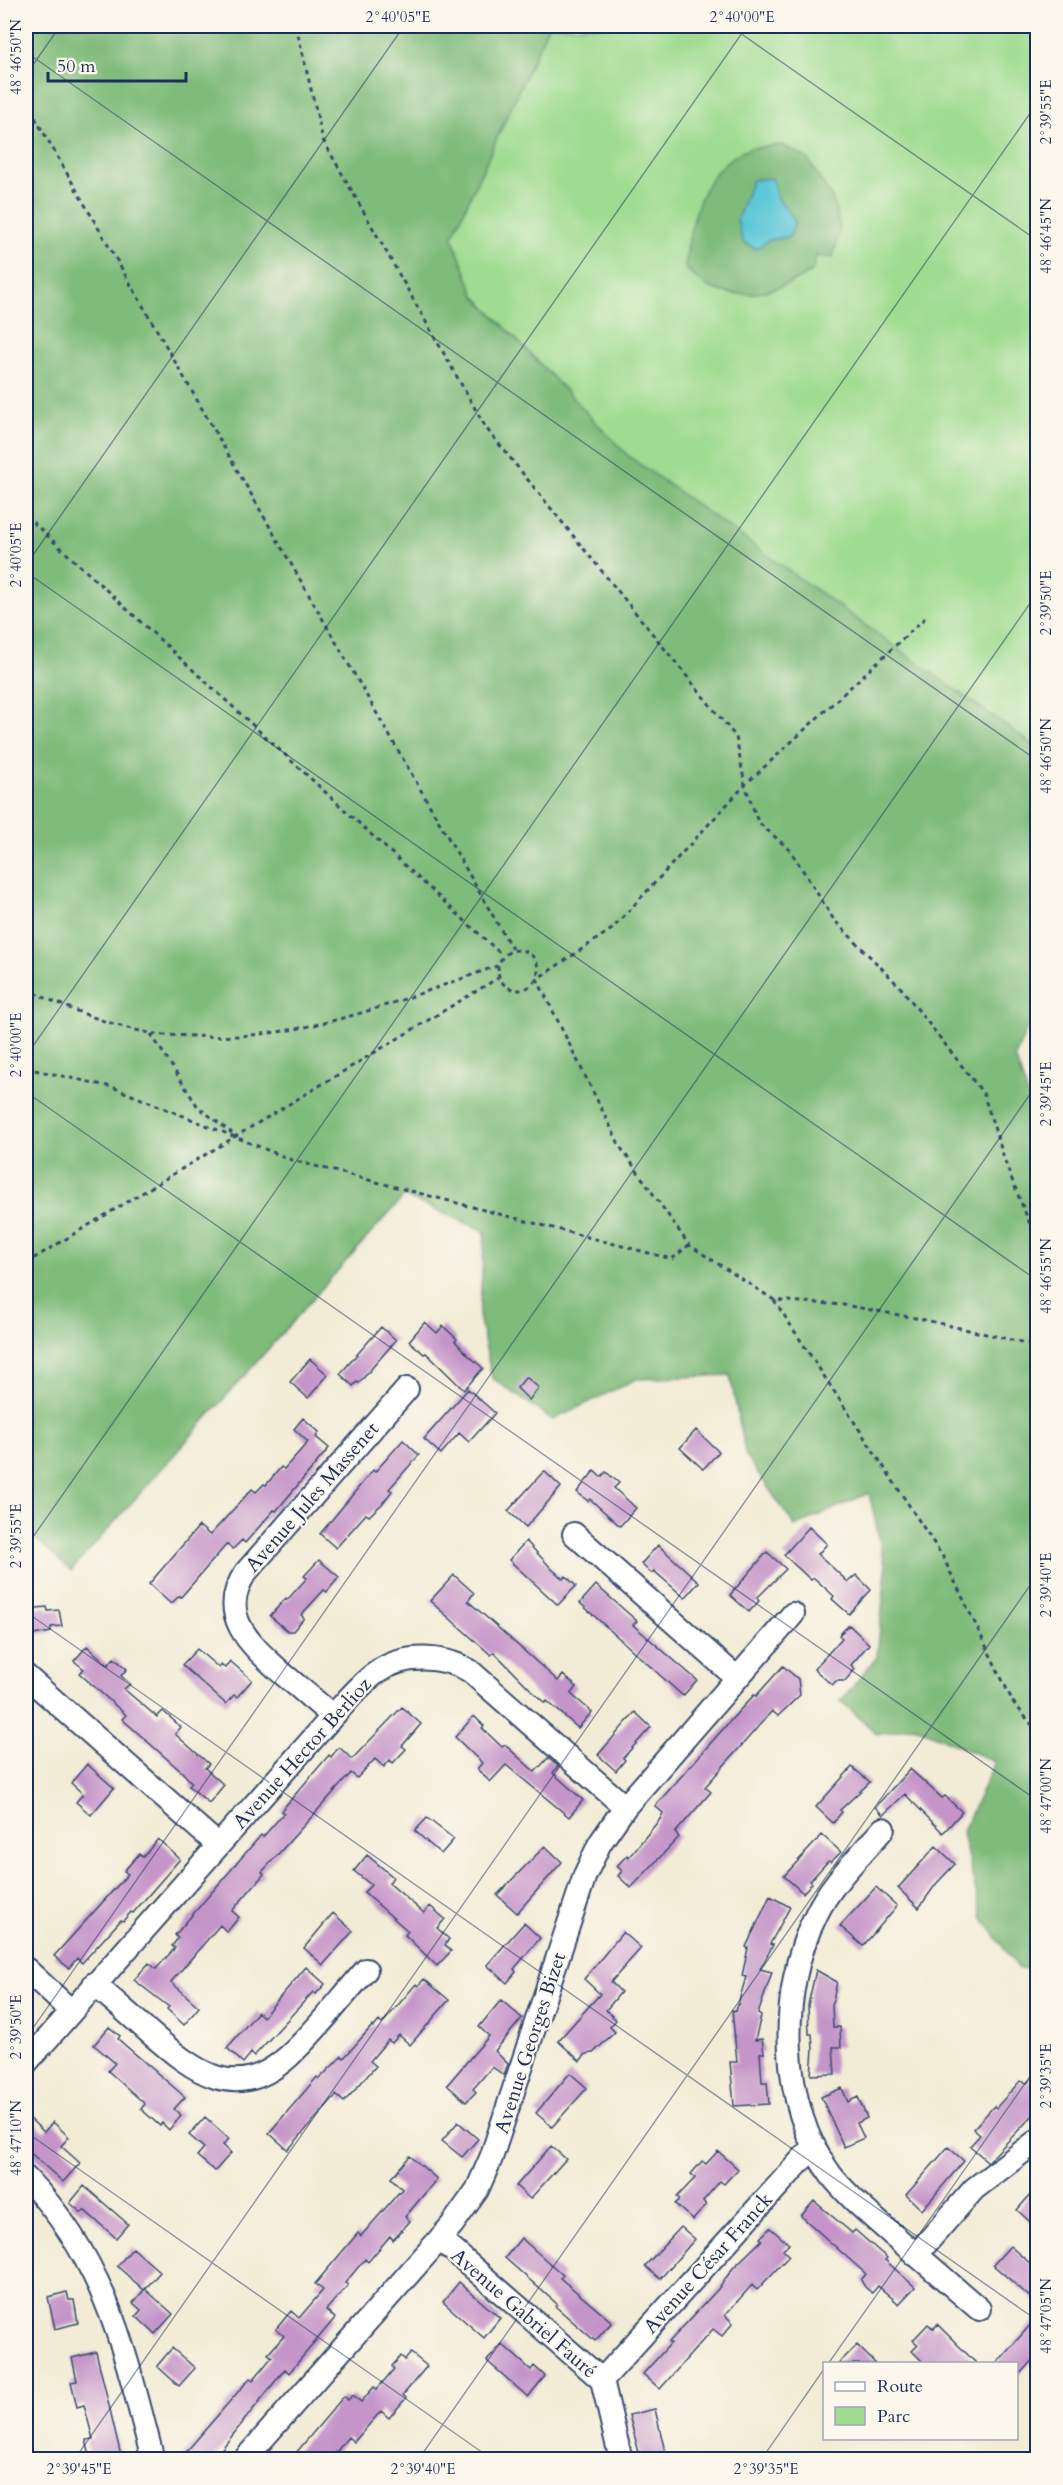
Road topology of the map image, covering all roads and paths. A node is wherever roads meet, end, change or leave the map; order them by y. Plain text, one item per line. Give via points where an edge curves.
1 (296, 26) edge
2 (26, 102) edge
3 (26, 516) edge
4 (925, 618) dead end
5 (745, 785) junction
6 (512, 949) junction
7 (502, 955) junction
8 (497, 966) junction
9 (498, 978) junction
10 (537, 979) junction
11 (26, 989) edge
12 (151, 1034) junction
13 (26, 1068) edge
14 (236, 1136) junction
15 (1038, 1244) edge
16 (689, 1245) junction
17 (26, 1263) edge
18 (774, 1300) junction
19 (1038, 1346) edge
20 (407, 1389) dead end
21 (574, 1534) dead end
22 (794, 1614) dead end
23 (26, 1676) edge
24 (737, 1678) junction
25 (333, 1716) junction
26 (1038, 1732) edge
27 (625, 1808) junction
28 (883, 1829) dead end
29 (218, 1845) junction
30 (26, 1970) edge
31 (366, 1970) dead end
32 (94, 1984) junction
33 (71, 2011) junction
34 (26, 2063) edge
35 (1038, 2140) edge
36 (814, 2146) junction
37 (26, 2178) edge
38 (440, 2239) junction
39 (916, 2255) junction
40 (979, 2310) dead end
41 (602, 2380) junction
42 (153, 2460) edge
43 (244, 2460) edge
44 (621, 2460) edge

1 - 5 path via 323,140 486,428 736,737
2 - 6 path
3 - 7 path
4 - 5 path
5 - 10 path via 612,929
5 - 15 path via 758,822 790,850 834,920 901,988 983,1093
6 - 7 path
6 - 10 path via 534,956
7 - 8 path
8 - 9 path
8 - 12 path via 379,1009 287,1032 218,1037
9 - 10 path via 517,991 528,988
9 - 14 path
10 - 16 path via 621,1148
11 - 12 path via 86,1015
12 - 14 path via 198,1107
13 - 14 path via 112,1087
14 - 16 path via 292,1160 672,1259
14 - 17 path
16 - 18 path
18 - 19 path via 844,1305
18 - 26 path via 943,1557 1013,1702
20 - 25 street, Avenue Jules Massenet via 246,1572 237,1592 237,1618 247,1640
21 - 24 street
22 - 24 street, Avenue Georges Bizet
23 - 29 street
24 - 27 street, Avenue Georges Bizet
25 - 27 street, Avenue Hector Berlioz via 384,1668 414,1659 448,1662 482,1681
25 - 29 street, Avenue Hector Berlioz
27 - 38 street, Avenue Georges Bizet via 600,1843 585,1875 485,2174
28 - 36 street via 824,1899 805,1940 793,1983 790,2055 799,2102
29 - 32 street, Avenue Hector Berlioz
30 - 33 street
31 - 32 street via 289,2056 256,2076 228,2080 189,2066
32 - 33 street, Avenue Hector Berlioz
33 - 34 street, Avenue Hector Berlioz
35 - 39 street via 974,2189
36 - 39 street via 852,2198
36 - 41 street, Avenue César Franck
37 - 42 street via 69,2231 106,2297
38 - 41 street, Avenue Gabriel Fauré
38 - 43 street, Avenue Georges Bizet
39 - 40 street
41 - 44 street, Avenue Gabriel Fauré

